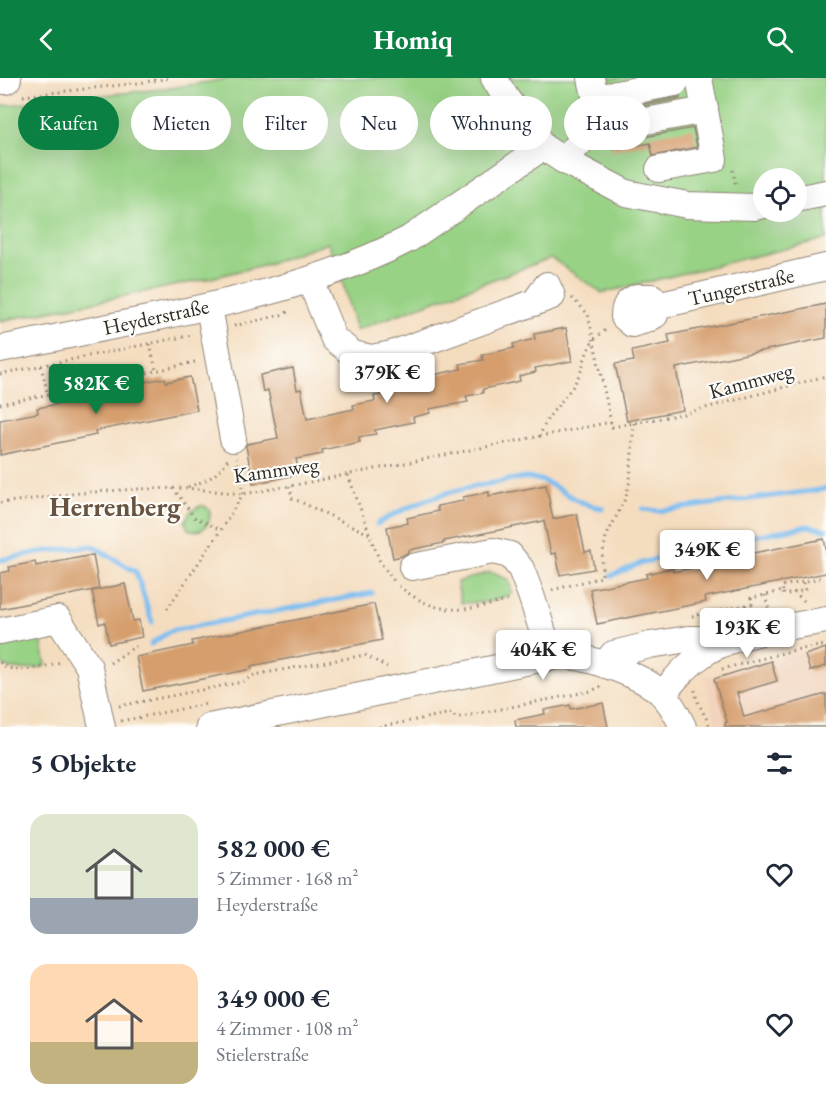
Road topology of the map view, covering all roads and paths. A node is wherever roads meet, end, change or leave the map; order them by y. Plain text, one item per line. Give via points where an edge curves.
1 (171, 78) edge
2 (494, 78) edge
3 (687, 81) edge
4 (9, 84) edge
5 (593, 88) edge
6 (705, 110) junction
7 (650, 121) edge
8 (553, 154) junction
9 (659, 169) dead end
10 (826, 193) edge
11 (807, 197) edge
12 (753, 207) edge
13 (826, 267) edge
14 (310, 279) junction
15 (543, 300) joint
16 (657, 306) dead end
17 (209, 307) junction
18 (593, 340) junction
19 (150, 344) dead end
20 (0, 349) edge
21 (218, 356) junction
22 (41, 366) dead end
23 (156, 371) junction
24 (826, 376) edge
25 (48, 394) junction
26 (0, 404) edge
27 (611, 422) junction
28 (634, 423) junction
29 (539, 436) junction
30 (234, 441) junction
31 (348, 474) junction
32 (290, 486) junction
33 (173, 488) junction
34 (186, 488) junction
35 (243, 494) junction
36 (0, 503) edge
37 (221, 530) junction
38 (369, 534) junction
39 (412, 567) dead end
40 (820, 578) dead end
41 (803, 582) junction
42 (783, 591) junction
43 (531, 595) junction
44 (765, 595) junction
45 (767, 601) dead end
46 (167, 609) dead end
47 (700, 614) dead end
48 (826, 620) edge
49 (0, 631) edge
50 (826, 645) edge
51 (136, 646) dead end
52 (717, 646) junction
53 (551, 657) junction
54 (1, 665) edge
55 (87, 667) junction
56 (387, 668) dead end
57 (614, 668) junction
58 (713, 672) dead end
59 (696, 687) dead end
60 (663, 694) junction
61 (101, 718) edge
62 (208, 727) edge
63 (380, 727) edge
64 (683, 727) edge
65 (710, 727) edge

1 - 4 path via 138,83
2 - 8 street
3 - 5 street
3 - 6 street
5 - 8 street, Heyderstraße via 597,120 586,136
6 - 7 street
6 - 9 street via 714,159
8 - 12 street via 626,193 687,205
8 - 14 street, Heyderstraße via 409,239
10 - 11 street
13 - 16 street, Tungerstraße
14 - 15 street via 334,339 353,354 371,358
14 - 17 street, Heyderstraße
15 - 18 path via 572,298 588,314
17 - 20 street, Heyderstraße
17 - 21 street
18 - 27 path
18 - 29 path via 574,385
19 - 23 path
21 - 23 path
21 - 30 street
22 - 25 path
23 - 25 path
24 - 28 path, Kammweg
25 - 26 path
27 - 28 path, Kammweg via 612,427
27 - 29 path, Kammweg
28 - 43 path via 630,480 606,537 602,577
29 - 31 path, Kammweg
30 - 34 path via 217,474
30 - 35 path
31 - 32 path, Kammweg
31 - 38 path
32 - 35 path, Kammweg
32 - 38 path via 292,498
33 - 34 path, Kammweg
33 - 36 path, Kammweg via 80,493
33 - 37 path via 194,517
34 - 35 path, Kammweg
35 - 37 path
37 - 46 path
38 - 43 path via 386,571 426,604 451,610
39 - 43 street via 493,551 510,555 521,569
40 - 41 path
41 - 42 path via 782,586
41 - 42 path via 805,590 784,595
42 - 44 path
43 - 53 street
44 - 45 path
44 - 47 path via 751,598 752,604
48 - 52 street
49 - 55 street via 58,619
50 - 58 path
51 - 55 path
52 - 57 street via 699,639 650,645 613,654
52 - 60 street via 687,667
53 - 57 street via 569,656
53 - 62 street
54 - 55 path via 10,669
55 - 61 street
56 - 61 path via 365,655 254,675 242,682
57 - 60 street via 644,680
57 - 63 path via 610,683 591,691 456,718 452,713
59 - 65 path via 697,702
60 - 64 street

